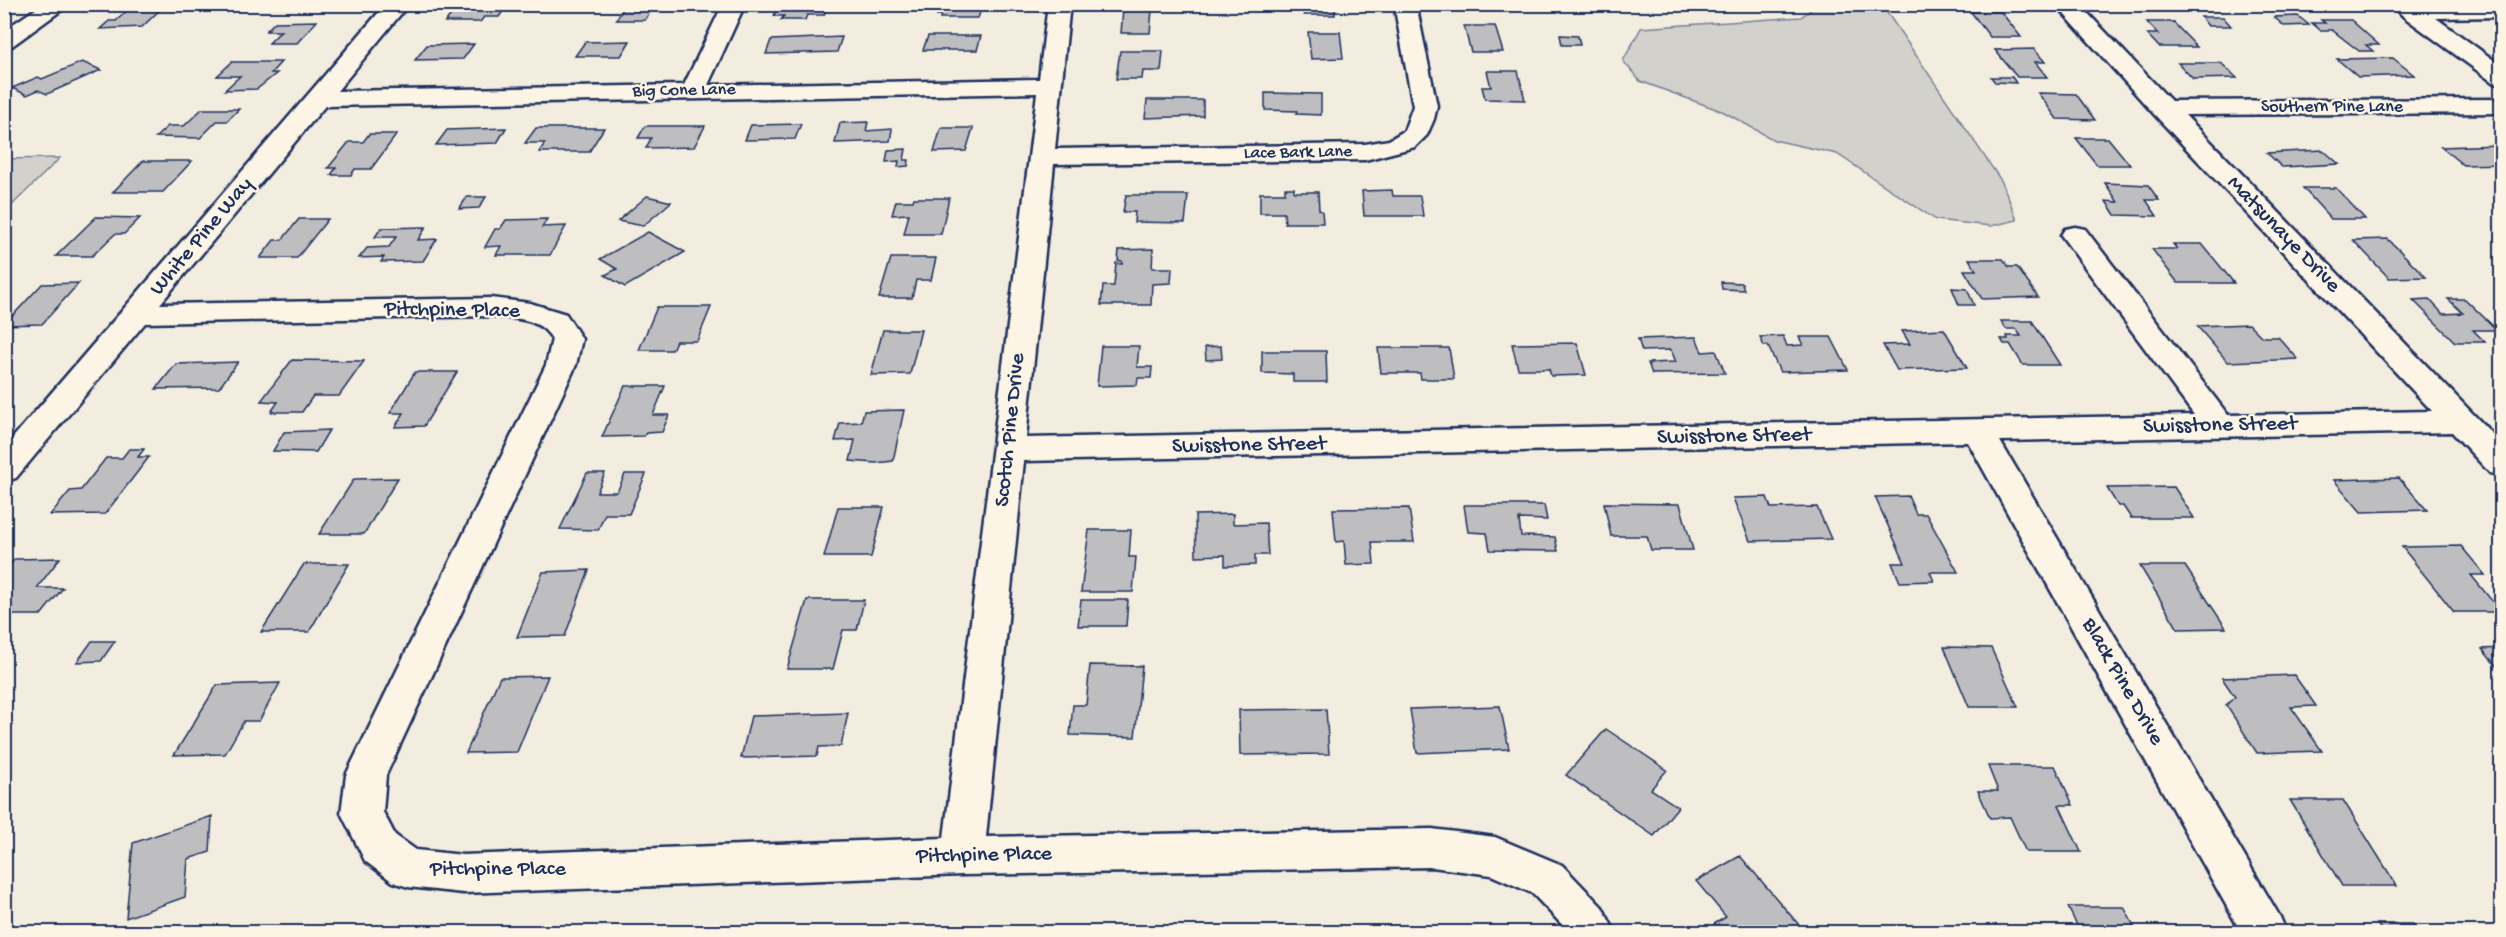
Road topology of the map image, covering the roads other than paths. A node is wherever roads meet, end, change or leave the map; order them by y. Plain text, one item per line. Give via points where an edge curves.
1 (59, 4) edge
2 (398, 4) edge
3 (734, 4) edge
4 (1059, 4) edge
5 (1405, 4) edge
6 (2066, 4) edge
7 (2407, 8) edge
8 (2502, 10) edge
9 (4, 41) edge
10 (2502, 78) edge
11 (1050, 86) junction
12 (693, 91) junction
13 (318, 99) junction
14 (2502, 106) edge
15 (2162, 108) junction
16 (1041, 157) junction
17 (2075, 235) dead end
18 (136, 314) junction
19 (2461, 421) junction
20 (2220, 427) junction
21 (1980, 432) junction
22 (1008, 450) junction
23 (2502, 465) edge
24 (4, 470) edge
25 (963, 856) junction
26 (1593, 933) edge
27 (2264, 933) edge

1 - 9 street
2 - 13 street, White Pine Way
3 - 12 street
4 - 11 street, Scotch Pine Drive
5 - 16 street, Lace Bark Lane via 1425,106 1416,135 1398,146 1365,152
6 - 15 street, Matsunaye Drive
7 - 8 street
7 - 10 street
11 - 12 street, Big Cone Lane
11 - 16 street, Scotch Pine Drive
12 - 13 street, Big Cone Lane
13 - 18 street, White Pine Way
14 - 15 street, Southern Pine Lane
15 - 19 street, Matsunaye Drive
16 - 22 street, Scotch Pine Drive
17 - 20 street
18 - 24 street, White Pine Way
18 - 25 street, Pitchpine Place via 491,307 530,312 556,321 567,339 561,366 366,775 362,813 380,848 408,868 463,874
19 - 20 street, Swisstone Street
19 - 23 street, Matsunaye Drive
20 - 21 street, Swisstone Street
21 - 22 street, Swisstone Street
21 - 27 street, Black Pine Drive
22 - 25 street, Scotch Pine Drive
25 - 26 street, Pitchpine Place via 1432,849 1495,856 1547,879 1587,921

